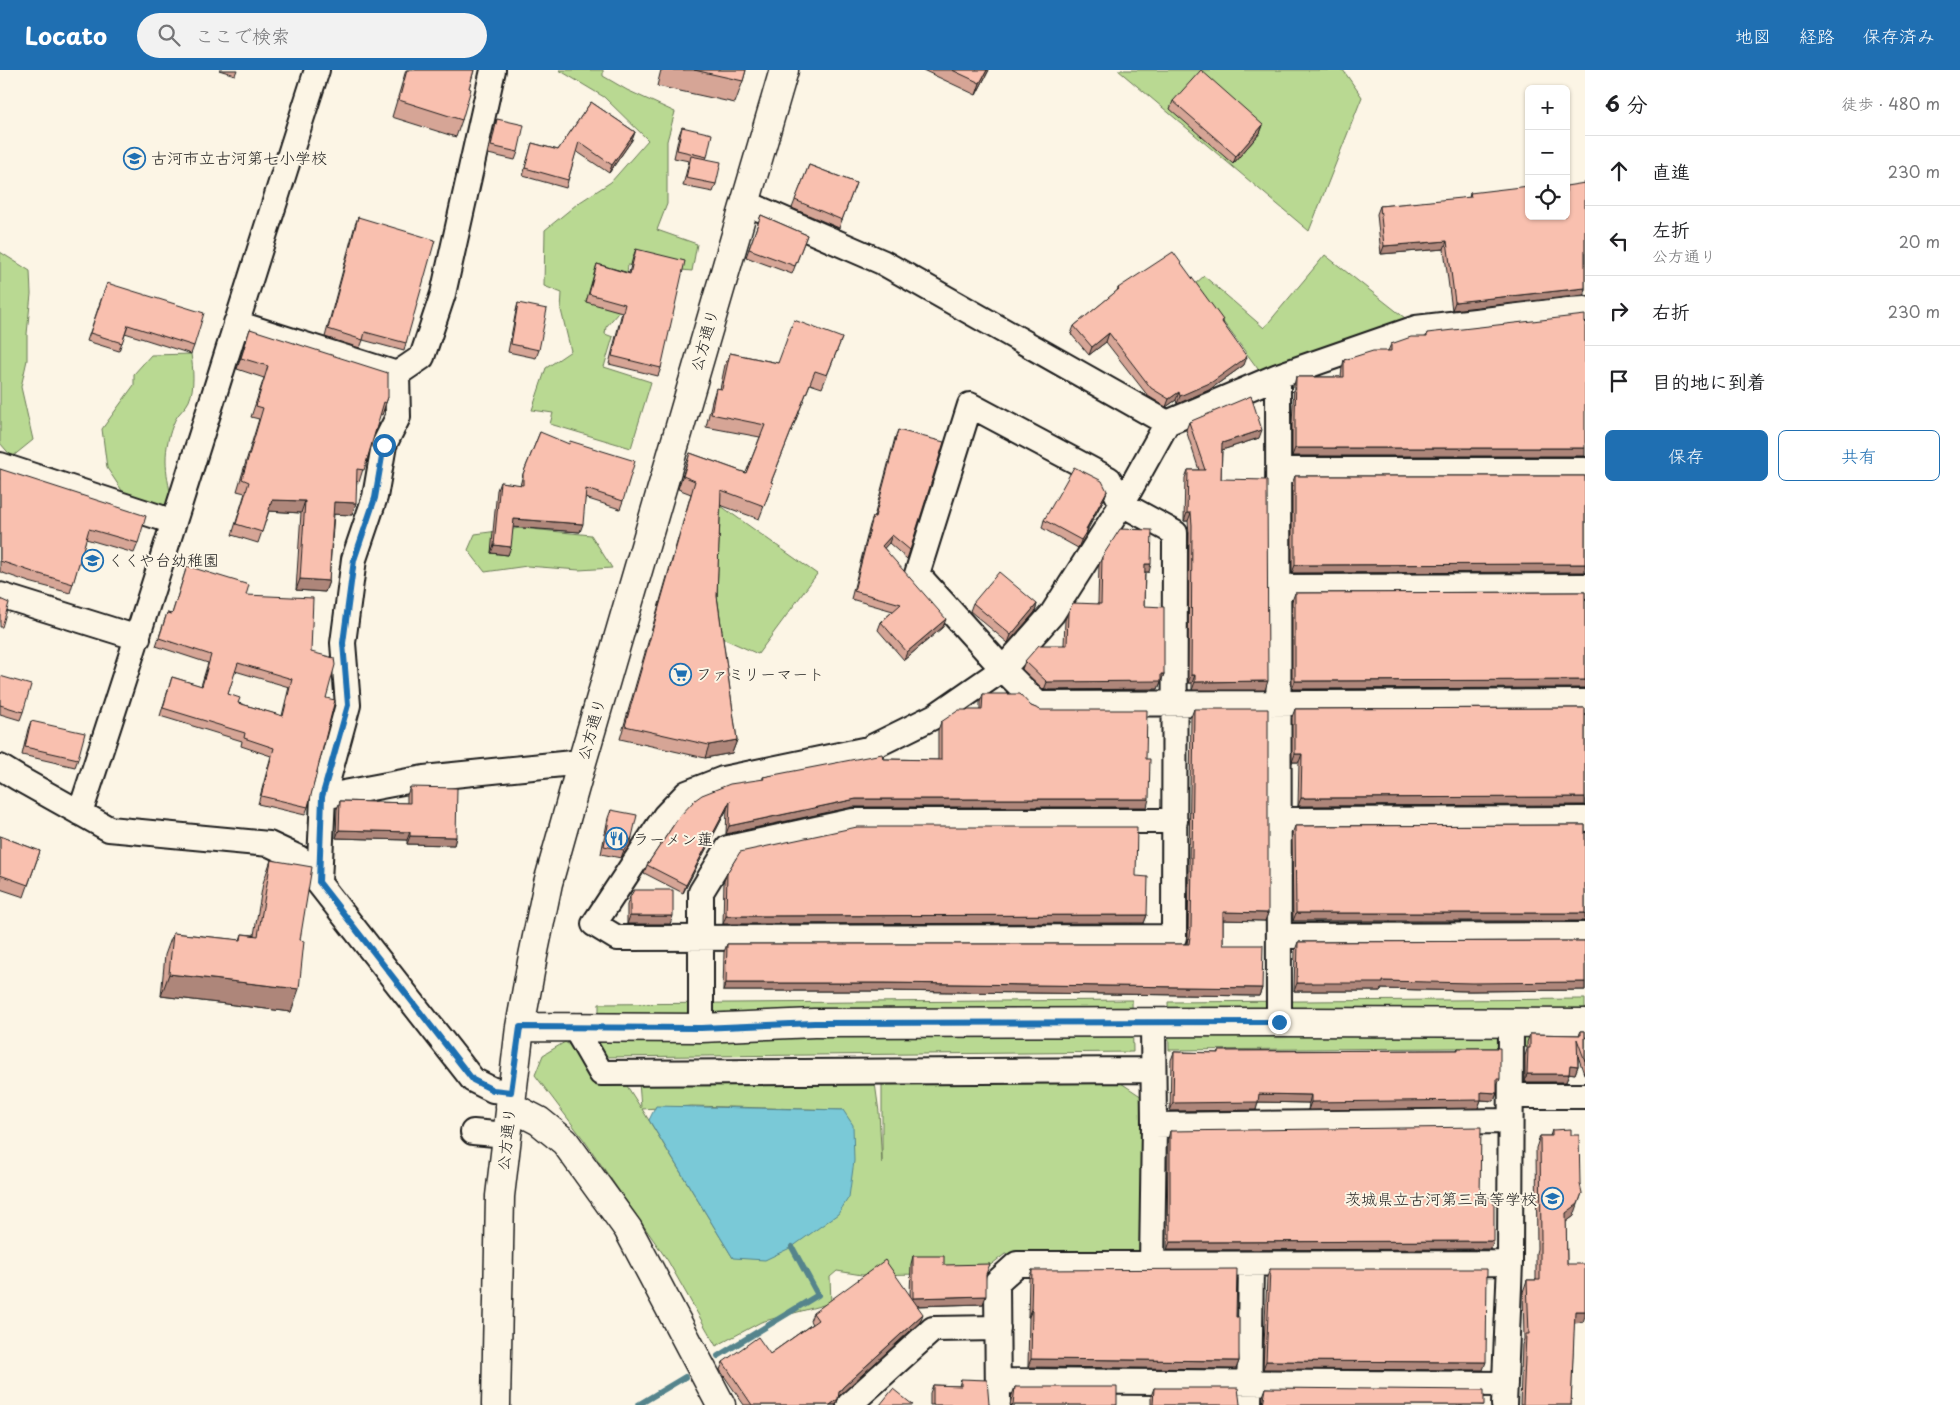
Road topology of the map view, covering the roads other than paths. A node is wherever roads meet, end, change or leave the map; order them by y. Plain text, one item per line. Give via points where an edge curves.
1 (317, 70) edge
2 (493, 70) edge
3 (784, 70) edge
4 (744, 202) junction
5 (1585, 309) edge
6 (236, 322) junction
7 (396, 374) junction
8 (1278, 376) junction
9 (1167, 423) junction
10 (0, 465) edge
11 (1280, 470) junction
12 (1585, 470) edge
13 (1122, 504) junction
14 (174, 522) junction
15 (1585, 586) edge
16 (1279, 587) junction
17 (0, 595) edge
18 (138, 638) junction
19 (1003, 669) junction
20 (1279, 702) junction
21 (1585, 702) edge
22 (1174, 704) junction
23 (582, 762) junction
24 (0, 767) edge
25 (322, 797) junction
26 (80, 813) junction
27 (1585, 819) edge
28 (1280, 820) junction
29 (1175, 821) junction
30 (319, 882) junction
31 (1585, 935) edge
32 (1279, 936) junction
33 (702, 938) junction
34 (1153, 1022) junction
35 (1279, 1022) junction
36 (1585, 1023) edge
37 (1510, 1024) junction
38 (520, 1027) junction
39 (575, 1028) junction
40 (701, 1028) junction
41 (1153, 1070) junction
42 (1510, 1096) junction
43 (1585, 1096) edge
44 (511, 1099) junction
45 (1510, 1121) junction
46 (1154, 1124) junction
47 (473, 1132) dead end
48 (507, 1135) junction
49 (1510, 1263) junction
50 (1251, 1264) junction
51 (1152, 1265) junction
52 (998, 1328) junction
53 (998, 1381) junction
54 (1249, 1394) edge
55 (1505, 1395) edge
56 (496, 1405) edge
57 (722, 1405) edge
58 (849, 1405) edge
59 (998, 1405) edge

1 - 6 street
2 - 7 street via 443,294 422,357
3 - 4 street, 公方通り
4 - 9 street via 882,262
4 - 23 street, 公方通り
5 - 8 street via 1416,328
6 - 7 street
6 - 14 street
7 - 25 street via 398,417 384,445 375,498 354,560 343,643 348,705
8 - 9 street
8 - 11 street
9 - 13 street
10 - 14 street
11 - 12 street
11 - 16 street
13 - 19 street via 1052,614
13 - 19 street via 1109,479 970,405 917,574
13 - 22 street via 1175,533
14 - 18 street
15 - 16 street
16 - 20 street
17 - 18 street
18 - 26 street
19 - 22 street via 1038,704
19 - 33 street via 935,716 868,750 722,779 688,794 665,816 594,924 617,938
20 - 21 street
20 - 22 street
20 - 28 street
22 - 29 street
23 - 25 street via 424,778
23 - 38 street, 公方通り via 548,883
24 - 26 street
25 - 30 street
26 - 30 street via 108,829 269,844 299,858
27 - 28 street
28 - 32 street
29 - 33 street via 853,821 728,848 701,892
29 - 33 street via 1174,937
30 - 44 street via 473,1080
31 - 32 street
32 - 35 street
33 - 40 street
34 - 35 street
34 - 40 street via 814,1023
34 - 41 street
35 - 37 street
36 - 37 street
37 - 42 street
38 - 39 street
38 - 44 street, 公方通り
39 - 40 street
39 - 41 street via 601,1073
41 - 46 street
42 - 43 street
42 - 45 street
44 - 48 street, 公方通り
44 - 57 street via 565,1142 628,1229
45 - 46 street
45 - 49 street
46 - 51 street
47 - 48 street
48 - 56 street, 公方通り via 500,1196
49 - 50 street
49 - 55 street
50 - 51 street
50 - 54 street
51 - 52 street via 1017,1264 997,1282
52 - 53 street
52 - 58 street via 933,1329
53 - 54 street
53 - 59 street
54 - 55 street

